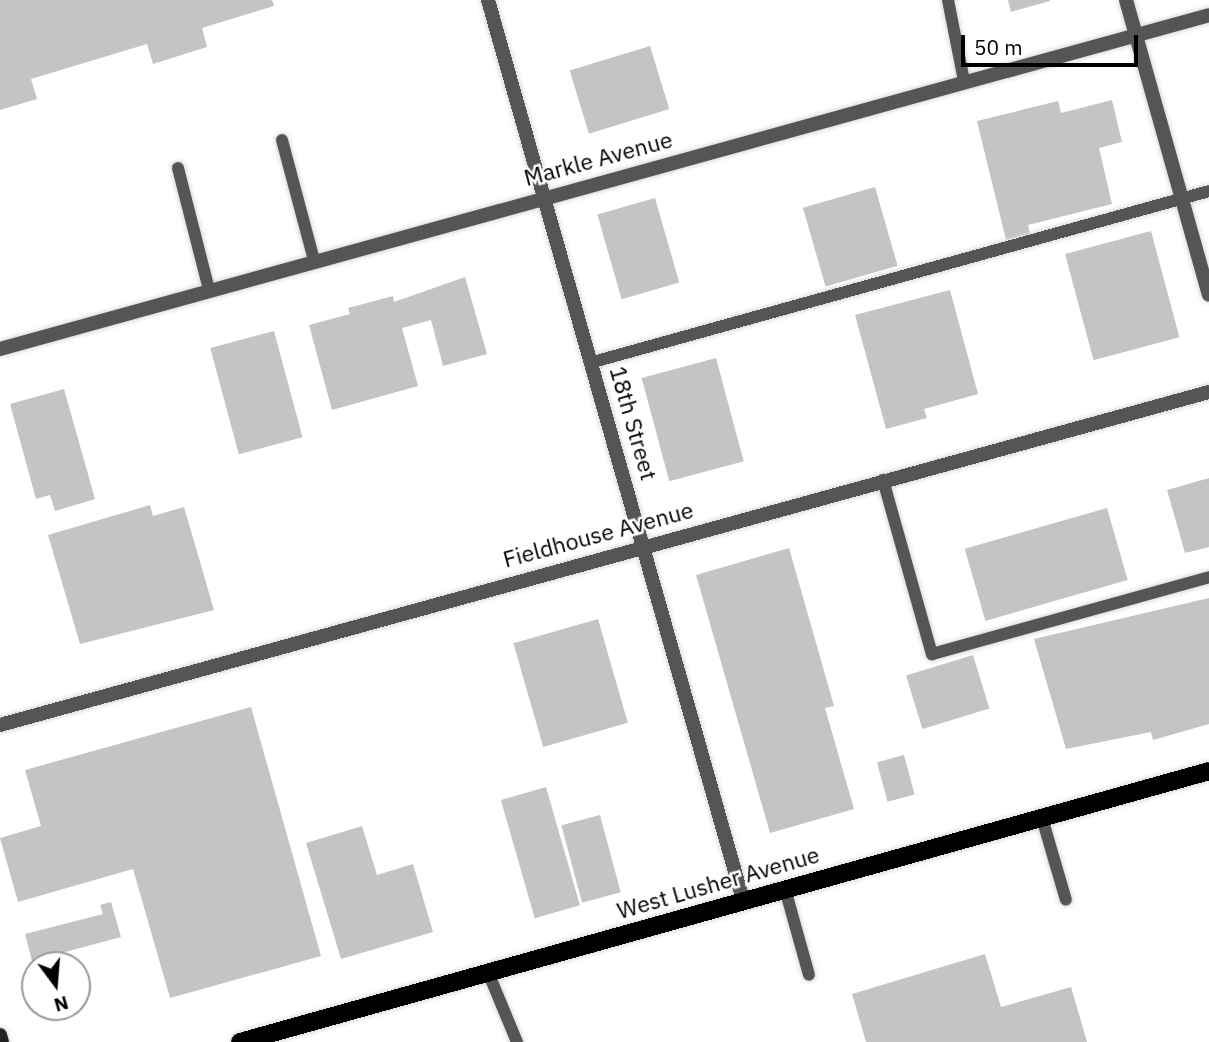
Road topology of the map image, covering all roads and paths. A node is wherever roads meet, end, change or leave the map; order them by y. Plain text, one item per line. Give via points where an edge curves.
1 (488, 0) edge
2 (948, 0) edge
3 (1126, 0) edge
4 (1209, 15) edge
5 (1136, 35) junction
6 (964, 81) junction
7 (282, 140) dead end
8 (178, 168) dead end
9 (1209, 191) edge
10 (544, 196) junction
11 (1182, 199) junction
12 (314, 260) junction
13 (209, 290) junction
14 (1209, 295) edge
15 (0, 349) edge
16 (593, 362) junction
17 (1209, 391) edge
18 (883, 480) junction
19 (645, 545) junction
20 (1209, 577) edge
21 (0, 724) edge
22 (1209, 771) edge
23 (1042, 818) junction
24 (785, 889) junction
25 (1066, 900) dead end
26 (743, 901) junction
27 (488, 972) junction
28 (809, 975) dead end
29 (0, 1035) edge
30 (2, 1042) edge
31 (240, 1042) edge
32 (517, 1042) edge

1 - 10 street, 18th Street
2 - 6 lane
3 - 5 street
4 - 5 street, Markle Avenue
5 - 6 street, Markle Avenue
5 - 11 street
6 - 10 street, Markle Avenue
7 - 12 lane
8 - 13 lane
9 - 11 lane
10 - 12 street, Markle Avenue
10 - 16 street, 18th Street
11 - 14 street
11 - 16 lane
12 - 13 street, Markle Avenue
13 - 15 street, Markle Avenue
16 - 19 street, 18th Street
17 - 18 street, Fieldhouse Avenue
18 - 19 street, Fieldhouse Avenue
18 - 20 lane via 932,654
19 - 21 street, Fieldhouse Avenue
19 - 26 street, 18th Street
22 - 23 main road, West Lusher Avenue
23 - 24 main road, West Lusher Avenue
23 - 25 lane
24 - 26 main road, West Lusher Avenue
24 - 28 lane
26 - 27 main road, West Lusher Avenue
27 - 31 main road, West Lusher Avenue
27 - 32 lane
29 - 30 street

